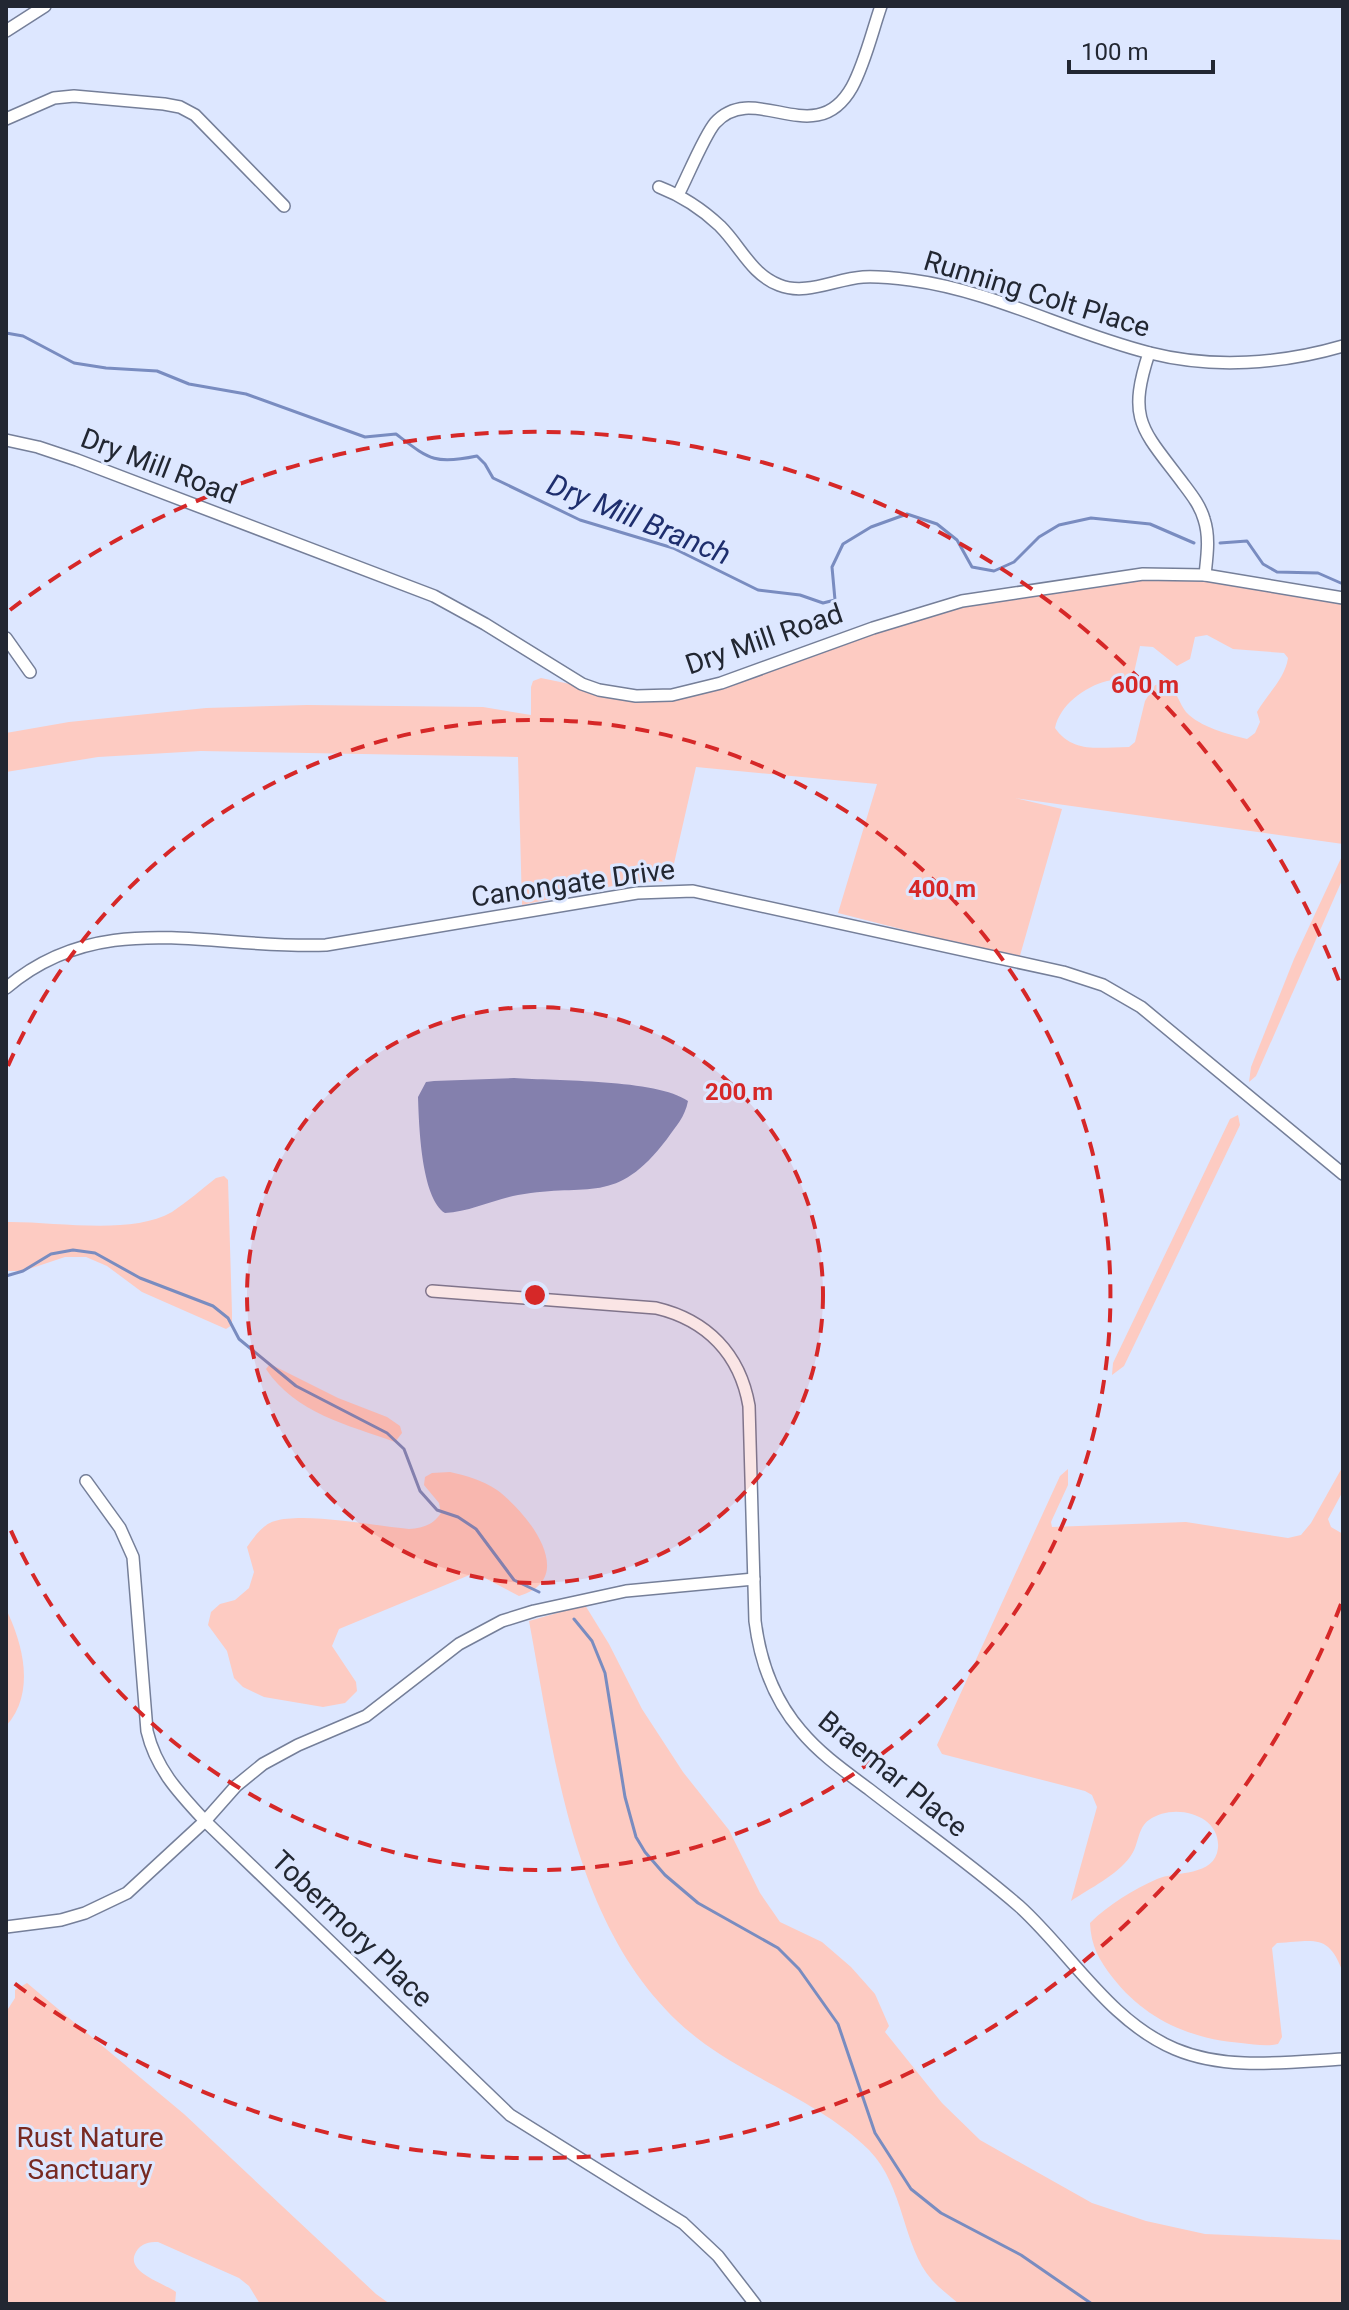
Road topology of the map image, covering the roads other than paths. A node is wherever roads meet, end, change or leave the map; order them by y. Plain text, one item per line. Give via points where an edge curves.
1 (45, 6) edge
2 (881, 6) edge
3 (6, 31) edge
4 (6, 119) edge
5 (659, 187) dead end
6 (678, 195) junction
7 (284, 206) dead end
8 (1343, 346) edge
9 (1149, 353) junction
10 (6, 440) edge
11 (1205, 575) junction
12 (1343, 598) edge
13 (6, 638) edge
14 (30, 672) dead end
15 (6, 988) edge
16 (1343, 1174) edge
17 (432, 1291) dead end
18 (86, 1481) dead end
19 (754, 1579) junction
20 (205, 1821) junction
21 (6, 1927) edge
22 (1343, 2059) edge
23 (755, 2304) edge

1 - 3 street
2 - 6 street via 852,86 840,104 809,118 748,107 729,113 714,124
4 - 7 street via 54,98 74,96 180,107 195,115
5 - 6 street, Running Colt Place
6 - 9 street, Running Colt Place via 720,227 760,276 781,286 801,290 862,277 944,285
8 - 9 street, Running Colt Place via 1260,361 1207,363
9 - 11 street via 1139,384 1138,411 1148,437 1201,511 1207,535
10 - 11 street, Dry Mill Road via 77,460 381,574 434,596 582,684 636,696 672,695 721,683 962,601 1143,574
11 - 12 street, Dry Mill Road
13 - 14 street
15 - 16 street, Canongate Drive via 49,959 101,941 146,937 326,945 637,893 693,891 1089,980 1141,1007
17 - 19 street, Braemar Place via 656,1308 686,1317 715,1336 735,1362 749,1406
18 - 20 street, Tobermory Place via 120,1528 133,1557 146,1721 155,1759
19 - 20 street via 634,1590 502,1621 459,1644 366,1716 263,1764
19 - 22 street, Braemar Place via 763,1663 799,1730 1019,1907 1129,2021 1163,2044 1208,2060
20 - 21 street via 127,1893 61,1920
20 - 23 street, Tobermory Place via 510,2115 683,2223 718,2256

